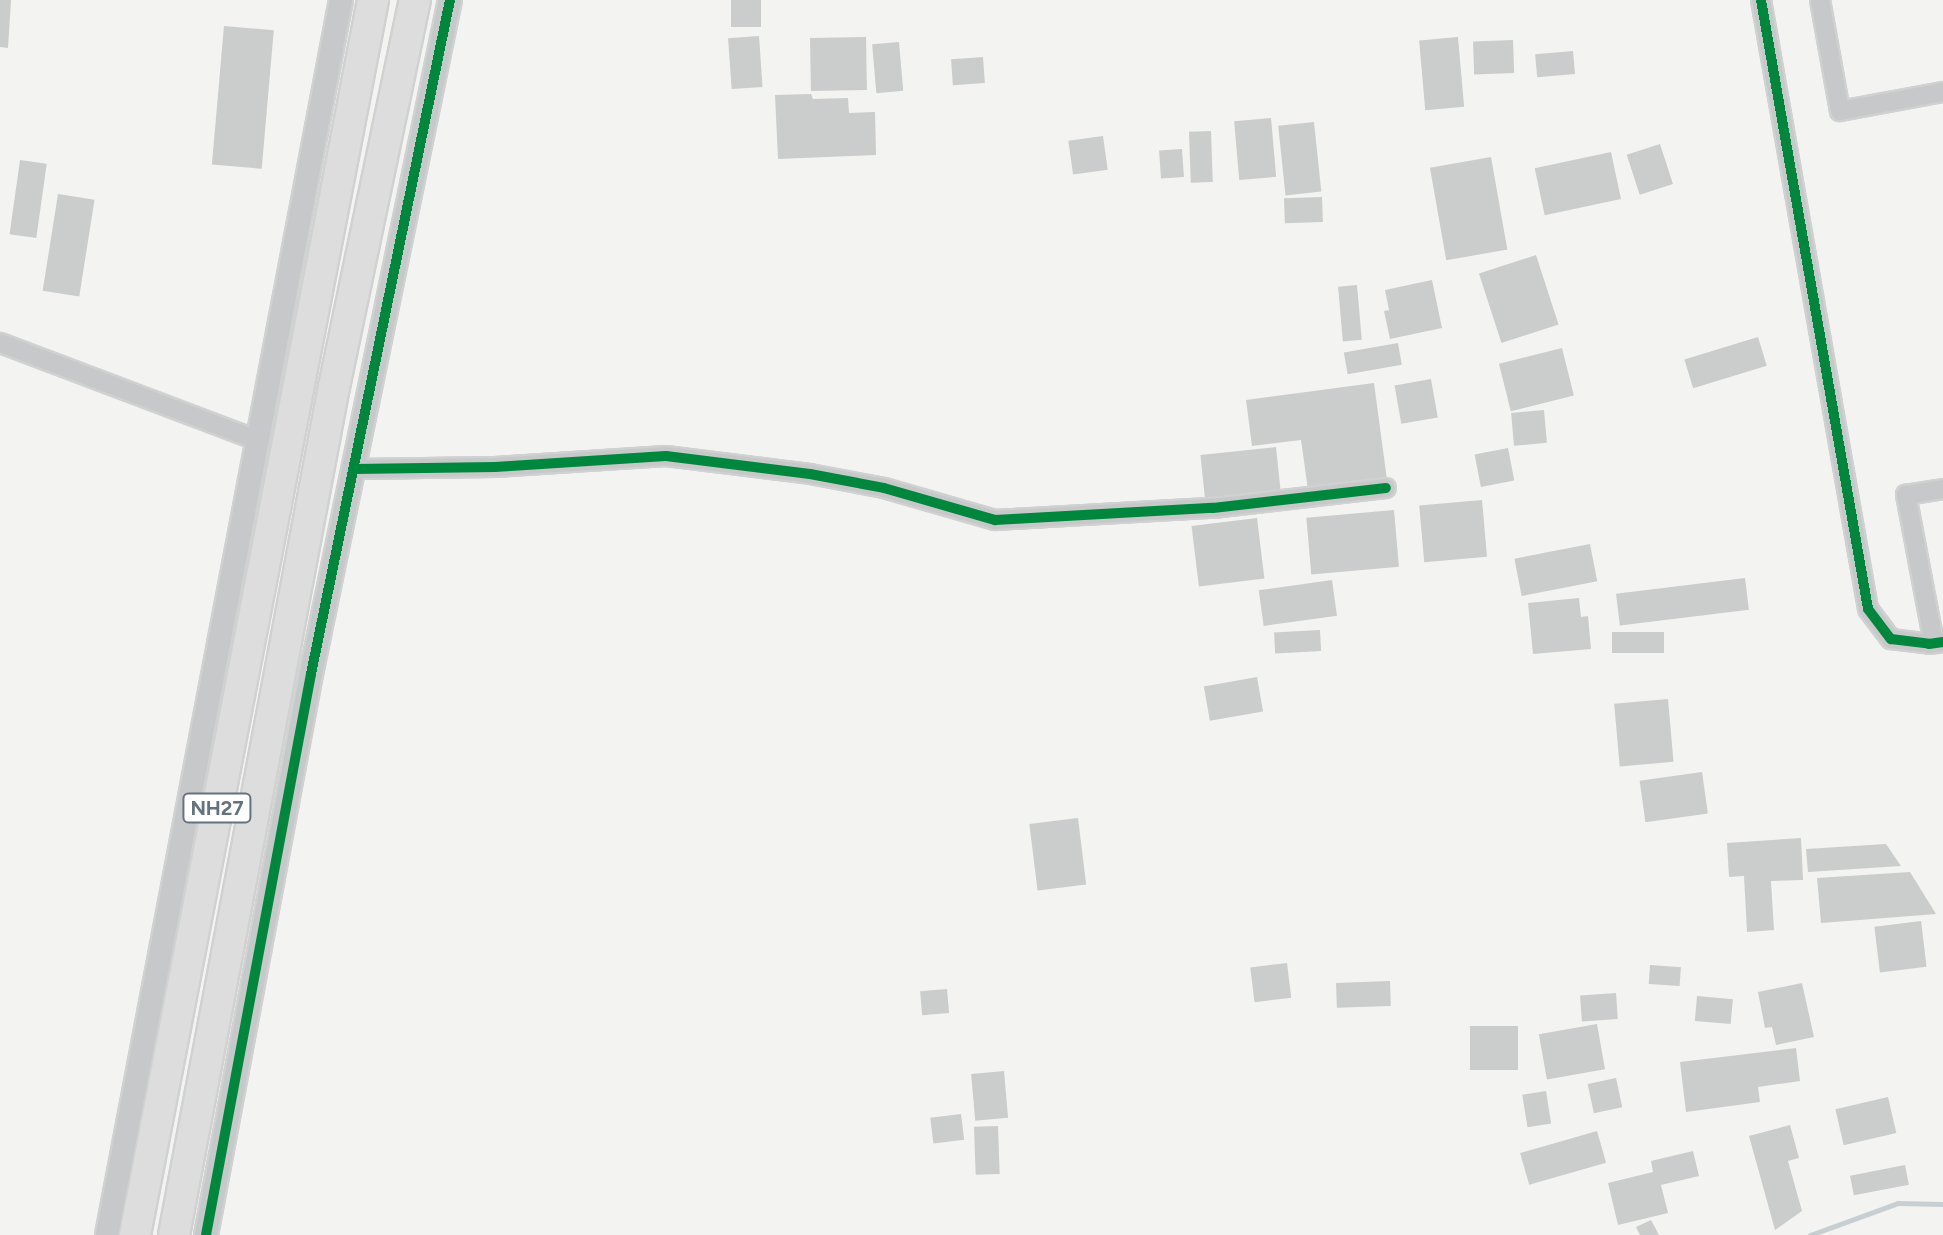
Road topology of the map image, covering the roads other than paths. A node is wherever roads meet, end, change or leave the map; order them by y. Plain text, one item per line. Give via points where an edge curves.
1 (341, 0) edge
2 (373, 0) edge
3 (415, 0) edge
4 (450, 0) edge
5 (1761, 0) edge
6 (1820, 0) edge
7 (1943, 92) edge
8 (0, 343) edge
9 (257, 440) junction
10 (354, 469) junction
11 (1386, 488) dead end
12 (1943, 489) edge
13 (1939, 642) edge
14 (107, 1235) edge
15 (135, 1235) edge
16 (174, 1235) edge
17 (206, 1235) edge

1 - 9 street
2 - 15 highway, NH27
3 - 16 highway, NH27 via 334,387
4 - 10 street
5 - 13 street via 1868,609 1891,639
6 - 7 street via 1840,111
8 - 9 street
9 - 14 street
10 - 11 street via 666,456 884,488 995,520 1213,508
10 - 17 street
12 - 13 street via 1906,495

